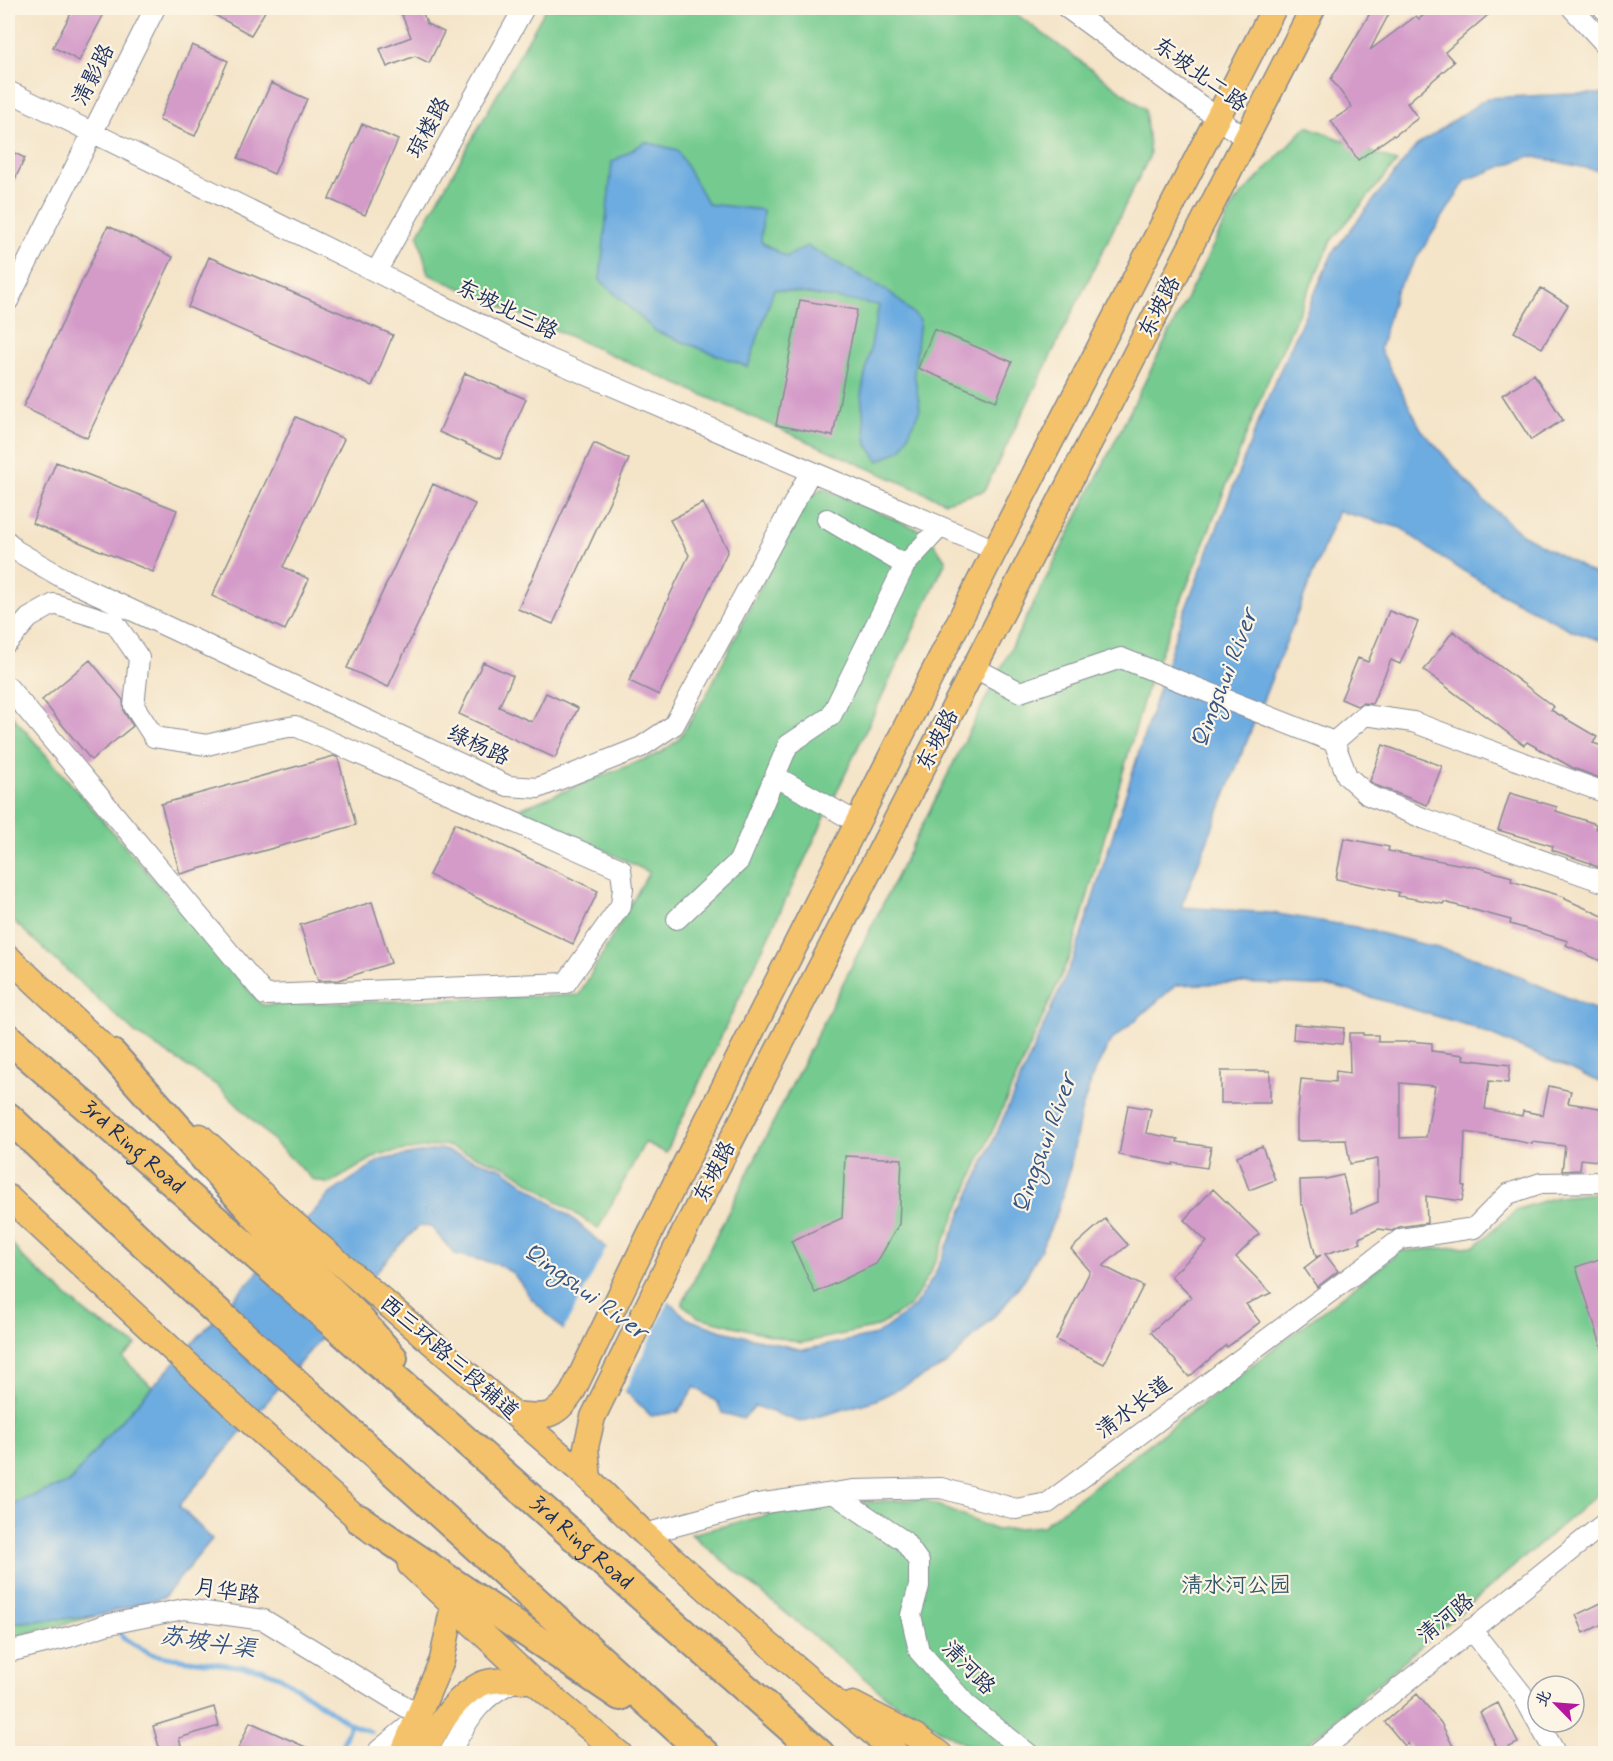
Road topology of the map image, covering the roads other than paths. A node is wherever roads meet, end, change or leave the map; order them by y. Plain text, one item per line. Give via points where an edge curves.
1 (155, 8) edge
2 (524, 8) edge
3 (1067, 8) edge
4 (1274, 8) edge
5 (1313, 8) edge
6 (1572, 8) edge
7 (1605, 45) edge
8 (8, 91) edge
9 (1218, 118) junction
10 (93, 132) junction
11 (1246, 139) junction
12 (376, 272) junction
13 (8, 301) edge
14 (811, 471) junction
15 (827, 519) dead end
16 (940, 527) junction
17 (8, 543) edge
18 (995, 550) junction
19 (905, 565) junction
20 (63, 578) junction
21 (54, 604) junction
22 (8, 642) edge
23 (975, 668) junction
24 (8, 687) edge
25 (1334, 742) junction
26 (775, 776) junction
27 (1605, 793) edge
28 (858, 823) junction
29 (1605, 883) edge
30 (677, 919) dead end
31 (8, 957) edge
32 (8, 1038) edge
33 (112, 1054) joint
34 (8, 1117) edge
35 (1605, 1182) edge
36 (8, 1197) edge
37 (274, 1238) junction
38 (356, 1312) junction
39 (572, 1393) junction
40 (602, 1400) junction
41 (514, 1414) junction
42 (589, 1479) junction
43 (833, 1493) junction
44 (359, 1520) junction
45 (1605, 1522) edge
46 (645, 1534) junction
47 (453, 1605) junction
48 (1471, 1629) junction
49 (8, 1652) edge
50 (525, 1681) junction
51 (818, 1686) junction
52 (419, 1717) junction
53 (705, 1753) edge
54 (378, 1754) edge
55 (402, 1754) edge
56 (424, 1754) edge
57 (449, 1754) edge
58 (620, 1754) edge
59 (820, 1754) edge
60 (897, 1754) edge
61 (940, 1754) edge
62 (1029, 1754) edge
63 (1317, 1754) edge
64 (1556, 1754) edge

1 - 10 street, 清影路
2 - 12 street, 琼楼路
3 - 9 street, 东坡北二路
4 - 9 main road, 东坡路
5 - 11 main road, 东坡路
6 - 7 street
8 - 10 street, 东坡北三路
9 - 11 street, 东坡北二路
9 - 18 main road, 东坡路
10 - 12 street, 东坡北三路
10 - 13 street
11 - 23 main road, 东坡路
12 - 14 street, 东坡北三路 via 545,357
14 - 16 street, 东坡北三路
14 - 20 street, 绿杨路 via 674,725 641,747 538,788 508,786
15 - 19 street
16 - 18 street, 东坡北三路
16 - 19 street
17 - 20 street, 绿杨路
18 - 28 main road, 东坡路
19 - 26 street via 831,716 789,745
20 - 21 street
21 - 22 street via 29,618
21 - 24 street via 115,623 139,658 134,706 154,737 207,745 295,726 621,869 621,905 566,983 265,995
23 - 25 street via 1020,692 1120,658
23 - 40 main road, 东坡路 via 675,1250
25 - 27 street via 1365,715 1413,722
25 - 29 street via 1347,776 1368,795
26 - 28 street
26 - 30 street via 739,861
28 - 39 main road, 东坡路
31 - 33 main road
32 - 37 highway, 3rd Ring Road
33 - 37 highway
34 - 53 highway
35 - 43 street, 清水长道 via 1541,1183 1508,1194 1474,1228 1401,1239 1048,1503 1016,1509 941,1488
36 - 44 main road
37 - 38 highway, 3rd Ring Road
37 - 38 main road, 西三环路三段辅道
38 - 41 main road, 西三环路三段辅道
38 - 59 highway, 3rd Ring Road via 457,1433
39 - 40 main road
39 - 41 main road, 东坡路 via 564,1406 553,1413
40 - 42 main road, 东坡路 via 593,1417 586,1447
41 - 42 main road, 西三环路三段辅道
42 - 46 main road, 西三环路三段辅道
43 - 46 street, 清水长道 via 757,1504
43 - 62 street, 清河路 via 904,1540 919,1562 919,1586 911,1615 919,1651 966,1704
44 - 47 main road
44 - 53 highway
45 - 48 street, 清河路
46 - 51 main road, 西三环路三段辅道
47 - 50 main road
47 - 52 main road via 442,1660
48 - 63 street, 清河路
48 - 64 street via 1522,1694
49 - 52 street, 月华路 via 105,1625 184,1610 264,1620
50 - 56 main road via 482,1683 457,1702 435,1730
50 - 57 street via 499,1688 483,1701
50 - 58 main road
51 - 60 main road, 西三环路三段辅道
51 - 61 main road via 917,1737
52 - 54 street
52 - 55 main road

